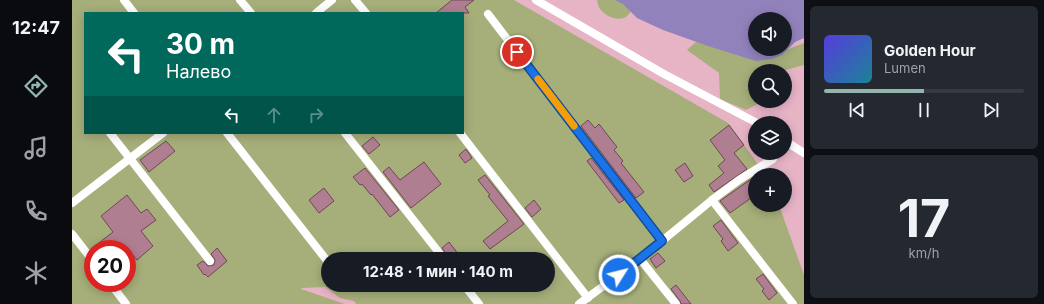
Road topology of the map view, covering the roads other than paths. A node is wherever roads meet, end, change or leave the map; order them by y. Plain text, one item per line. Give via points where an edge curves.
1 (124, 0) edge
2 (240, 0) edge
3 (332, 0) edge
4 (355, 0) edge
5 (536, 0) edge
6 (133, 12) edge
7 (250, 12) edge
8 (317, 12) edge
9 (365, 12) edge
10 (488, 14) dead end
11 (748, 118) edge
12 (111, 134) edge
13 (162, 134) edge
14 (228, 134) edge
15 (346, 134) edge
16 (461, 134) edge
17 (792, 146) edge
18 (804, 153) edge
19 (130, 159) junction
20 (771, 160) edge
21 (712, 200) junction
22 (72, 203) edge
23 (72, 234) edge
24 (662, 241) junction
25 (84, 249) edge
26 (438, 252) edge
27 (321, 253) edge
28 (640, 260) junction
29 (210, 261) dead end
30 (117, 292) edge
31 (470, 292) edge
32 (588, 298) junction
33 (126, 304) edge
34 (479, 304) edge
35 (579, 304) edge
36 (676, 304) edge
37 (793, 304) edge

1 - 6 lane
2 - 7 lane
3 - 8 lane
4 - 9 lane
5 - 11 lane via 664,74
10 - 24 lane
12 - 19 lane
13 - 19 lane
14 - 27 lane
15 - 26 lane
16 - 32 lane
17 - 18 lane
19 - 22 lane
19 - 29 lane
20 - 21 lane
21 - 24 lane
21 - 37 lane
23 - 25 lane
24 - 28 lane
28 - 32 lane
28 - 36 lane
30 - 33 lane
31 - 34 lane
32 - 35 lane

